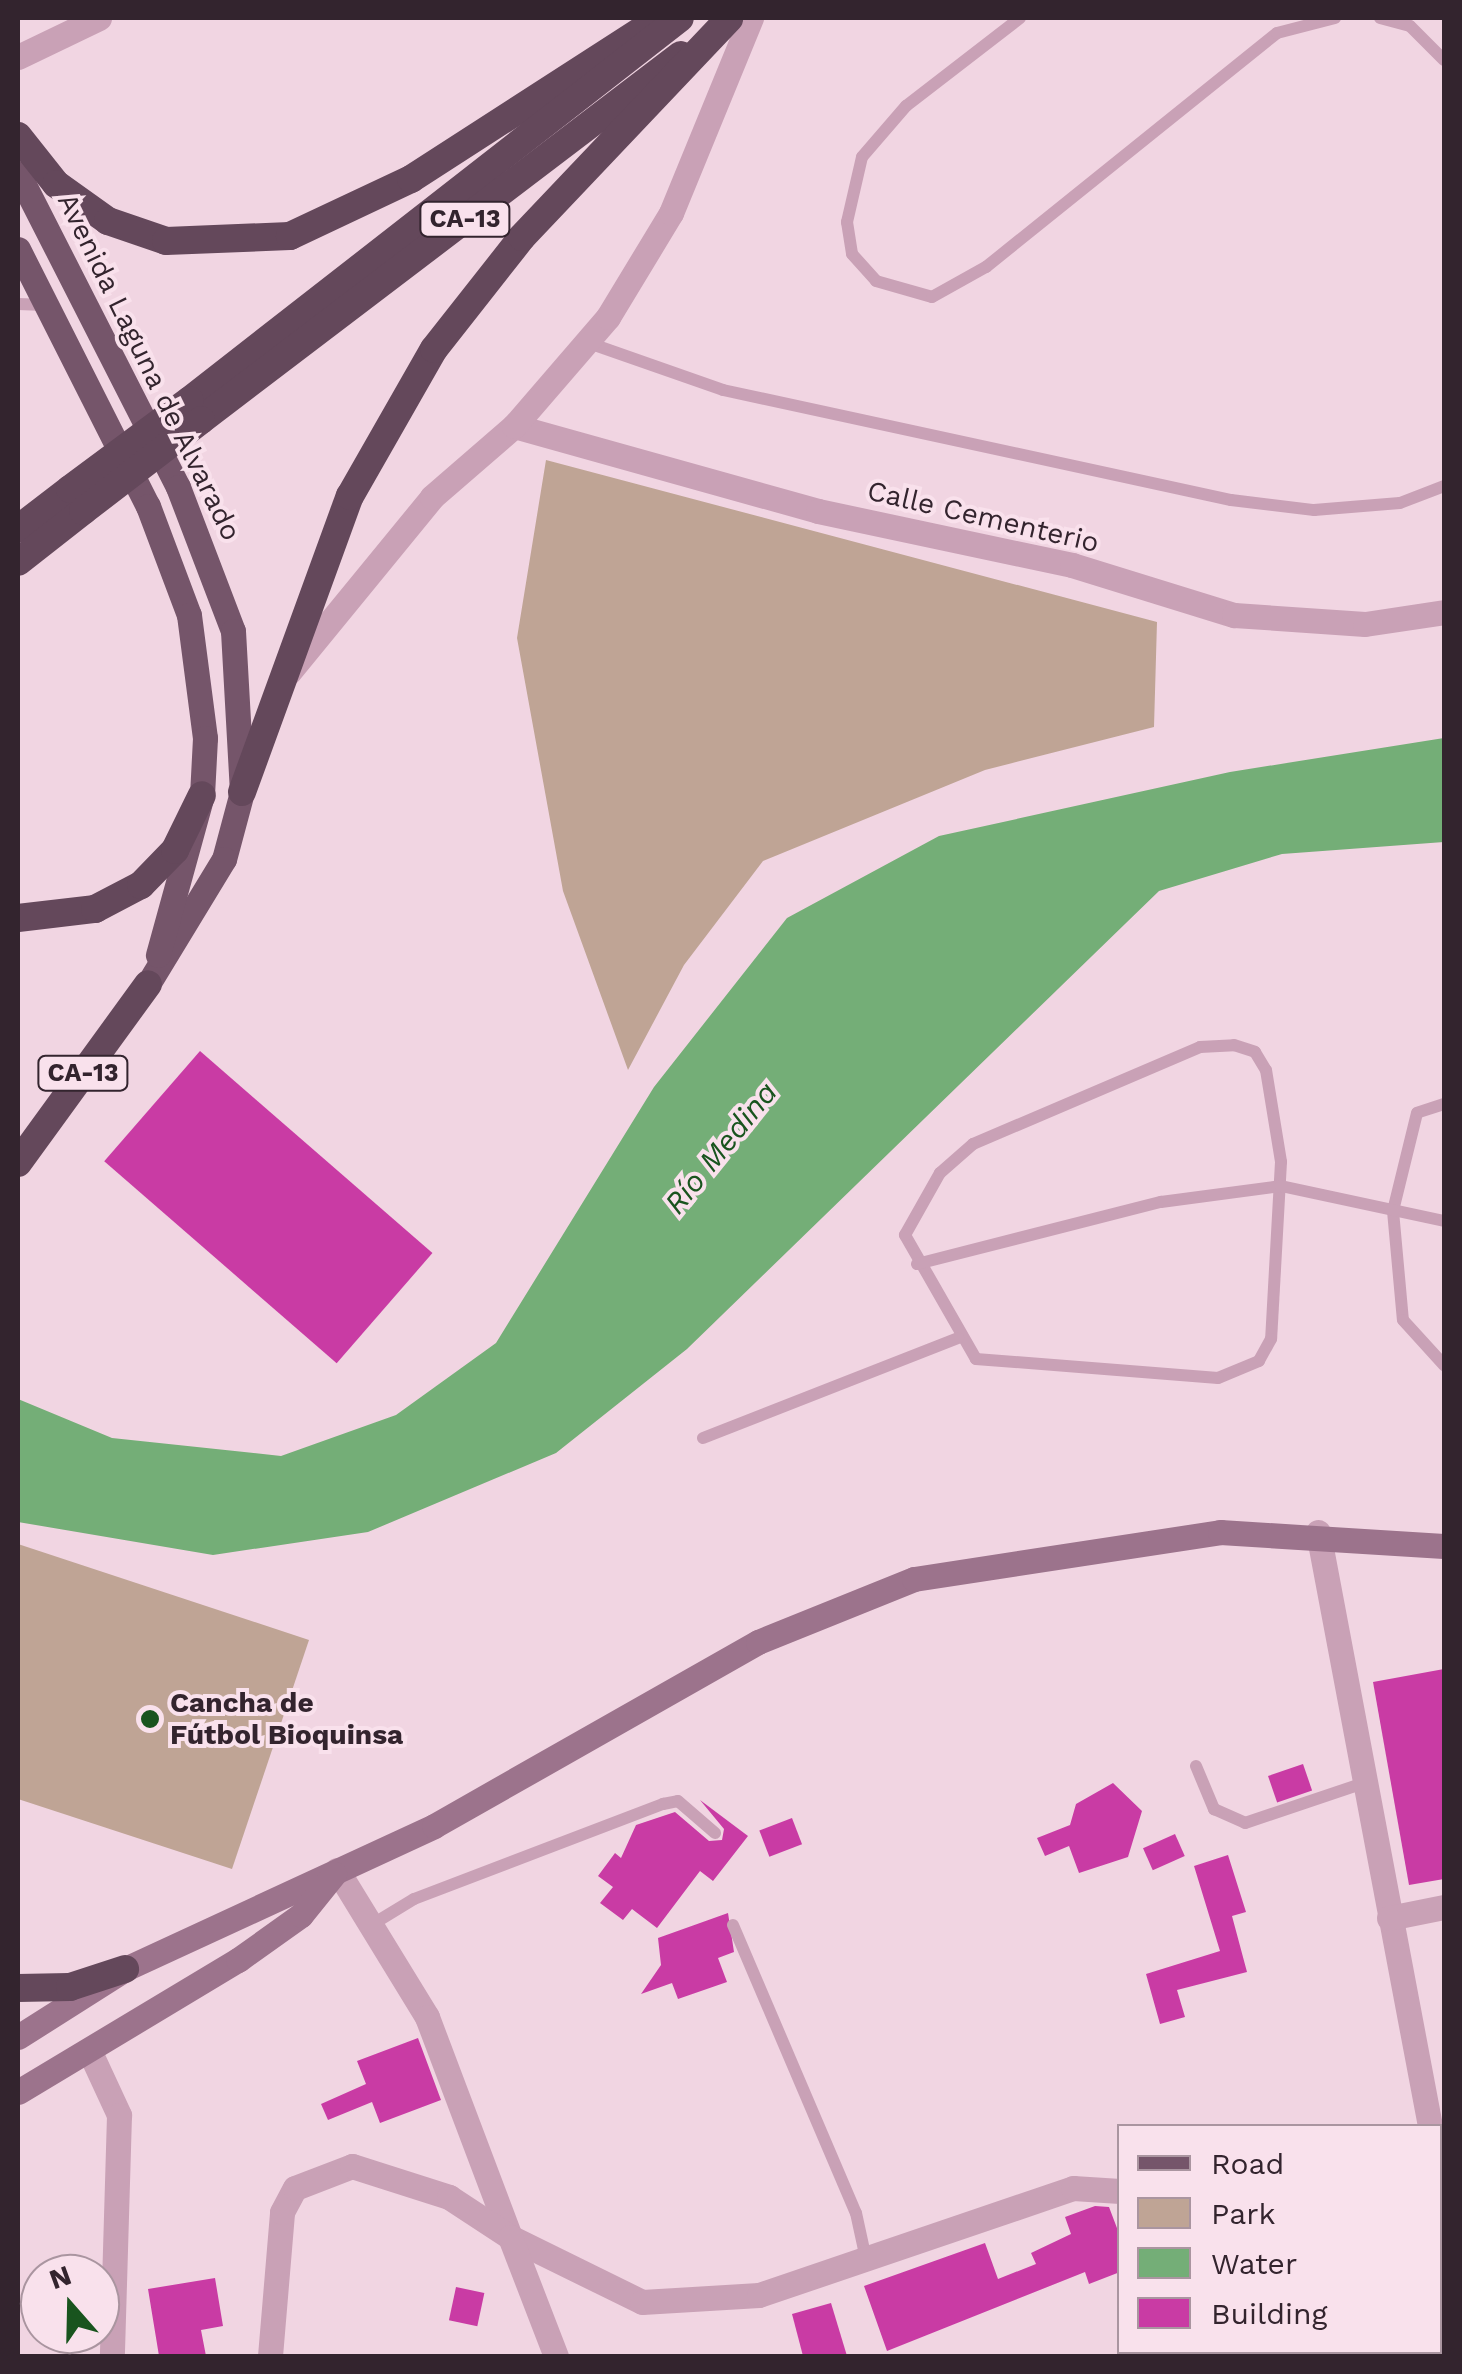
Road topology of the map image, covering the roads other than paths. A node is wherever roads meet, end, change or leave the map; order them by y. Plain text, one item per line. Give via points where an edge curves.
1 (99, 18) edge
2 (661, 18) edge
3 (680, 18) edge
4 (730, 18) edge
5 (751, 18) edge
6 (1020, 18) edge
7 (1336, 18) edge
8 (1380, 18) edge
9 (18, 57) edge
10 (1444, 60) edge
11 (18, 136) edge
12 (18, 173) edge
13 (18, 249) edge
14 (18, 304) edge
15 (46, 305) junction
16 (586, 342) junction
17 (196, 410) junction
18 (514, 426) junction
19 (1444, 486) edge
20 (76, 500) junction
21 (18, 529) edge
22 (18, 562) edge
23 (1444, 612) edge
24 (283, 680) junction
25 (242, 792) junction
26 (202, 796) junction
27 (18, 918) edge
28 (148, 984) junction
29 (1444, 1104) edge
30 (18, 1163) edge
31 (1282, 1186) junction
32 (1393, 1212) junction
33 (1444, 1221) edge
34 (916, 1264) junction
35 (958, 1338) junction
36 (1444, 1365) edge
37 (703, 1438) dead end
38 (1318, 1532) junction
39 (1444, 1546) edge
40 (1196, 1766) dead end
41 (1364, 1783) junction
42 (715, 1832) dead end
43 (337, 1870) junction
44 (1444, 1907) edge
45 (1389, 1918) junction
46 (733, 1925) dead end
47 (366, 1928) junction
48 (125, 1969) junction
49 (18, 1988) edge
50 (18, 2037) edge
51 (90, 2050) junction
52 (18, 2092) edge
53 (1430, 2124) edge
54 (1117, 2191) edge
55 (1444, 2208) edge
56 (1442, 2234) edge
57 (510, 2237) junction
58 (866, 2259) junction
59 (112, 2356) edge
60 (270, 2356) edge
61 (556, 2356) edge

1 - 9 street
2 - 11 highway via 411,179 290,236 166,242 108,221 56,184
3 - 17 highway, CA-13
4 - 17 highway, CA-13
4 - 24 highway via 522,237 434,349 350,496
5 - 16 street via 671,213
6 - 7 lane via 906,106 862,158 847,222 852,254 876,282 932,297 986,266 1277,33
8 - 10 lane via 1410,26
12 - 25 main road, Avenida Laguna de Alvarado via 206,554 244,703
13 - 15 main road, Avenida Laguna de Alvarado
14 - 15 lane
15 - 26 main road, Avenida Laguna de Alvarado via 148,506 189,615 205,738
16 - 18 street
16 - 19 lane via 723,390 1231,500 1314,510 1400,503
17 - 20 highway, CA-13, bridge
18 - 23 street, Calle Cementerio via 818,511 1072,565 1234,615 1366,624
18 - 24 street via 432,498
20 - 21 highway, CA-13
20 - 22 highway
24 - 25 highway
25 - 28 main road, Avenida Laguna de Alvarado / CA-13 via 224,859
26 - 27 highway via 175,850 141,885 95,909
26 - 28 main road, Avenida Laguna de Alvarado
28 - 30 highway, Avenida Laguna de Alvarado / CA-13
29 - 32 lane via 1417,1112
31 - 32 lane
31 - 34 lane via 1161,1202
31 - 34 lane via 1266,1070 1245,1048 1200,1047 973,1144 915,1204 905,1235
31 - 35 lane via 1271,1338 1242,1372 1023,1369 976,1358
32 - 33 lane
32 - 36 lane via 1403,1320
34 - 35 lane
35 - 37 lane
38 - 39 main road
38 - 41 street
38 - 43 main road via 1143,1538 914,1579 758,1642
40 - 41 lane via 1214,1810 1245,1823
41 - 45 street
42 - 47 lane via 678,1802 663,1804 414,1899
43 - 47 street
43 - 48 main road
43 - 51 main road via 301,1915
44 - 45 street
45 - 53 street
46 - 58 lane via 856,2213
47 - 57 street via 428,2017
48 - 49 highway via 60,1988
48 - 50 main road
51 - 52 main road
51 - 59 street via 119,2115
54 - 58 street via 1073,2188
55 - 56 street
57 - 58 street via 642,2302 698,2306
57 - 60 street via 448,2197 352,2166 320,2172 295,2188 282,2212
57 - 61 street

